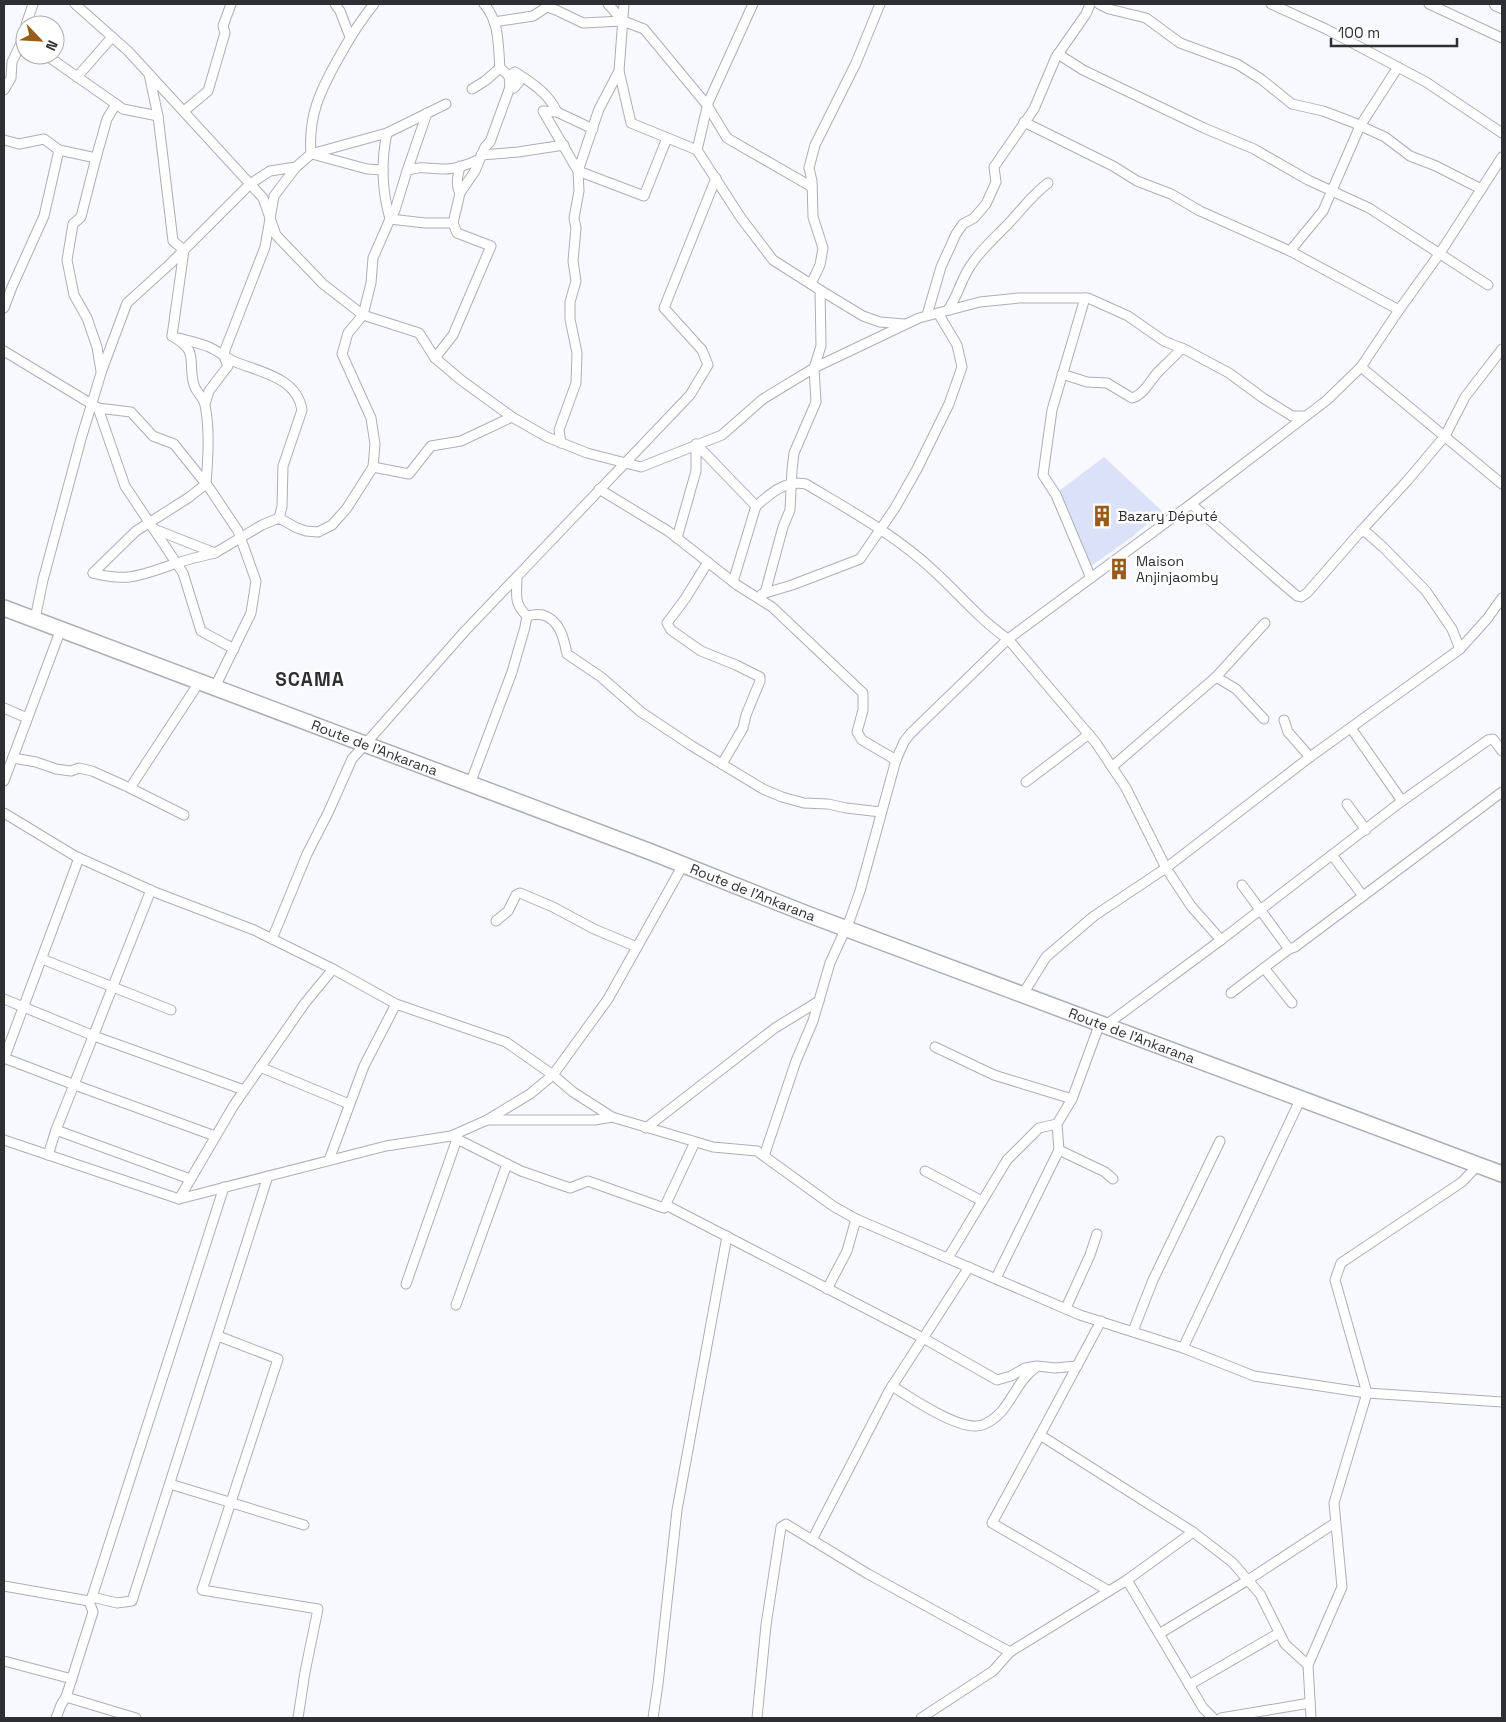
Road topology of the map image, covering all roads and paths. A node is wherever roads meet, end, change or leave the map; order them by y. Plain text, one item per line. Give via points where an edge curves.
1 (76, 4) edge
2 (230, 4) edge
3 (335, 4) edge
4 (374, 4) edge
5 (484, 4) edge
6 (608, 4) edge
7 (624, 4) edge
8 (753, 4) edge
9 (880, 4) edge
10 (1090, 4) edge
11 (1099, 4) edge
12 (1271, 4) edge
13 (1429, 4) edge
14 (1497, 4) edge
15 (1502, 6) edge
16 (623, 21) junction
17 (494, 22) junction
18 (112, 37) junction
19 (350, 37) junction
20 (1502, 38) edge
21 (1058, 54) junction
22 (15, 56) edge
23 (60, 65) edge
24 (1398, 67) junction
25 (500, 68) junction
26 (619, 71) junction
27 (149, 74) junction
28 (512, 74) junction
29 (77, 77) junction
30 (472, 89) dead end
31 (4, 90) edge
32 (116, 104) junction
33 (446, 104) dead end
34 (707, 105) junction
35 (184, 111) junction
36 (557, 112) junction
37 (427, 113) junction
38 (158, 116) junction
39 (1024, 122) junction
40 (1360, 126) junction
41 (593, 129) junction
42 (387, 133) junction
43 (1502, 133) edge
44 (667, 138) junction
45 (4, 140) edge
46 (564, 145) junction
47 (59, 150) junction
48 (697, 150) junction
49 (311, 154) junction
50 (481, 157) junction
51 (1502, 157) edge
52 (96, 158) junction
53 (460, 166) junction
54 (296, 167) junction
55 (446, 169) junction
56 (383, 170) junction
57 (1499, 170) edge
58 (407, 171) junction
59 (578, 171) junction
60 (716, 178) junction
61 (457, 179) junction
62 (1048, 183) dead end
63 (250, 184) junction
64 (812, 187) junction
65 (1481, 189) junction
66 (1331, 190) junction
67 (460, 193) junction
68 (271, 219) junction
69 (390, 219) junction
70 (453, 223) junction
71 (184, 250) junction
72 (1290, 251) junction
73 (1440, 253) junction
74 (811, 284) junction
75 (1488, 285) dead end
76 (820, 290) junction
77 (1085, 298) junction
78 (4, 308) edge
79 (948, 310) junction
80 (1399, 310) junction
81 (938, 313) junction
82 (363, 316) junction
83 (927, 316) junction
84 (905, 324) junction
85 (172, 336) junction
86 (1182, 348) junction
87 (1502, 349) edge
88 (4, 350) edge
89 (224, 356) junction
90 (435, 358) junction
91 (1361, 367) junction
92 (814, 368) junction
93 (101, 372) junction
94 (1062, 374) junction
95 (205, 404) junction
96 (95, 406) junction
97 (1305, 416) junction
98 (512, 417) junction
99 (1445, 436) junction
100 (561, 443) junction
101 (696, 444) junction
102 (625, 464) junction
103 (374, 467) junction
104 (206, 484) junction
105 (791, 484) junction
106 (1502, 484) edge
107 (599, 489) junction
108 (1190, 504) junction
109 (756, 506) junction
110 (279, 518) junction
111 (151, 525) junction
112 (881, 529) junction
113 (1361, 531) junction
114 (240, 537) junction
115 (677, 538) junction
116 (215, 553) junction
117 (708, 562) junction
118 (176, 563) junction
119 (517, 577) junction
120 (1091, 578) junction
121 (733, 582) junction
122 (765, 593) junction
123 (754, 596) junction
124 (1502, 598) edge
125 (4, 608) edge
126 (527, 616) junction
127 (35, 619) junction
128 (1265, 623) dead end
129 (61, 629) junction
130 (1008, 639) junction
131 (234, 649) junction
132 (1460, 649) junction
133 (1216, 677) junction
134 (200, 681) junction
135 (215, 687) junction
136 (4, 708) edge
137 (27, 718) junction
138 (1264, 719) dead end
139 (1284, 720) dead end
140 (1351, 728) junction
141 (1089, 734) junction
142 (364, 744) junction
143 (1502, 751) edge
144 (14, 758) junction
145 (1310, 758) junction
146 (896, 760) junction
147 (722, 764) junction
148 (1112, 767) junction
149 (4, 781) edge
150 (1026, 782) dead end
151 (470, 784) junction
152 (130, 788) junction
153 (1502, 792) edge
154 (1402, 801) junction
155 (1347, 804) dead end
156 (881, 812) junction
157 (4, 813) edge
158 (184, 815) dead end
159 (1366, 830) junction
160 (1332, 855) junction
161 (79, 858) junction
162 (683, 865) junction
163 (1166, 868) junction
164 (1242, 885) dead end
165 (151, 890) junction
166 (1363, 896) junction
167 (1261, 911) junction
168 (496, 921) dead end
169 (846, 928) junction
170 (272, 939) junction
171 (1221, 940) junction
172 (637, 947) junction
173 (1289, 949) junction
174 (42, 959) junction
175 (1264, 968) junction
176 (333, 969) junction
177 (114, 986) junction
178 (1231, 993) dead end
179 (1023, 994) junction
180 (4, 999) edge
181 (819, 1001) junction
182 (1292, 1003) dead end
183 (396, 1004) junction
184 (24, 1007) junction
185 (171, 1010) dead end
186 (1103, 1024) junction
187 (94, 1036) junction
188 (935, 1047) dead end
189 (4, 1059) edge
190 (260, 1067) junction
191 (553, 1075) junction
192 (75, 1086) junction
193 (244, 1090) junction
194 (1301, 1098) junction
195 (1072, 1099) junction
196 (349, 1104) junction
197 (612, 1117) junction
198 (487, 1120) junction
199 (1057, 1124) junction
200 (646, 1128) junction
201 (56, 1130) junction
202 (216, 1136) junction
203 (454, 1137) junction
204 (4, 1140) edge
205 (1220, 1141) dead end
206 (695, 1142) junction
207 (1059, 1150) junction
208 (48, 1155) junction
209 (764, 1156) junction
210 (329, 1160) junction
211 (507, 1164) junction
212 (1478, 1165) junction
213 (924, 1171) dead end
214 (1502, 1174) edge
215 (268, 1176) junction
216 (190, 1179) junction
217 (1113, 1179) dead end
218 (224, 1187) junction
219 (179, 1198) junction
220 (982, 1201) junction
221 (666, 1204) junction
222 (856, 1219) junction
223 (1097, 1234) dead end
224 (727, 1236) junction
225 (948, 1258) junction
226 (970, 1267) junction
227 (996, 1278) junction
228 (406, 1284) dead end
229 (827, 1289) junction
230 (456, 1304) dead end
231 (1066, 1308) junction
232 (1101, 1321) junction
233 (1133, 1331) junction
234 (218, 1336) junction
235 (923, 1338) junction
236 (1183, 1348) junction
237 (1037, 1366) junction
238 (1077, 1366) junction
239 (892, 1386) junction
240 (1367, 1393) junction
241 (1502, 1402) edge
242 (1040, 1435) junction
243 (170, 1484) junction
244 (230, 1502) junction
245 (1335, 1523) junction
246 (304, 1525) dead end
247 (1194, 1532) junction
248 (812, 1540) junction
249 (1127, 1580) junction
250 (1248, 1580) junction
251 (4, 1586) edge
252 (1108, 1591) junction
253 (90, 1599) junction
254 (1280, 1633) junction
255 (1159, 1634) junction
256 (1010, 1652) junction
257 (4, 1661) edge
258 (1308, 1665) junction
259 (72, 1679) junction
260 (1190, 1685) junction
261 (66, 1697) junction
262 (1310, 1703) junction
263 (56, 1718) edge
264 (134, 1718) edge
265 (298, 1718) edge
266 (653, 1718) edge
267 (757, 1718) edge
268 (921, 1718) edge
269 (1213, 1718) edge
270 (1221, 1718) edge
271 (1311, 1718) edge

1 - 18 street
2 - 35 street via 208,91
3 - 19 street
4 - 19 street
5 - 17 street
6 - 16 street
7 - 16 street
8 - 34 street
9 - 64 street via 856,63 815,145 809,168
10 - 21 street
11 - 40 street via 1146,18 1180,43 1237,64 1292,104 1323,111
12 - 24 street
13 - 20 street
14 - 15 street
16 - 17 street via 583,23 547,7 533,16
16 - 26 street
16 - 34 street via 644,29
17 - 25 street via 498,30
18 - 27 street
18 - 29 street
19 - 49 street via 320,90 310,139
21 - 39 street via 1034,109
21 - 66 street via 1084,70 1254,149
22 - 31 street via 11,78
23 - 29 street
24 - 40 street
24 - 43 street
25 - 28 street
25 - 30 street
26 - 41 street via 599,109
26 - 44 street via 632,123
27 - 35 street
27 - 38 street
28 - 36 street via 542,91
28 - 50 street via 519,82 514,88 510,87
29 - 32 street
32 - 38 street via 123,109
32 - 52 street via 107,119
33 - 37 street
34 - 48 street
34 - 64 street via 727,138
35 - 63 street
36 - 41 street
36 - 46 street via 543,111
37 - 42 street
37 - 58 street
38 - 71 street via 173,241
39 - 72 street via 1113,166 1137,182 1171,194 1200,211
39 - 83 street via 994,167 996,182 986,204 956,234 941,267
40 - 65 street via 1385,137 1410,156
40 - 66 street
41 - 59 street
42 - 49 street
42 - 56 street
44 - 48 street
44 - 59 street via 644,196
45 - 47 street via 18,144 44,139
46 - 50 street
46 - 59 street
47 - 52 street
47 - 78 street via 44,216
48 - 60 street
49 - 54 street
49 - 56 street
50 - 53 street
50 - 67 street
51 - 57 street
52 - 93 street via 80,217 73,224 67,260 74,295 95,340
53 - 55 street
53 - 61 street
54 - 63 street via 270,171
54 - 68 street via 274,196
55 - 58 street via 416,167
55 - 61 street
56 - 69 street via 384,196
57 - 65 street
58 - 69 street
59 - 100 street via 573,254 576,281 570,302 577,353 576,383 560,430
60 - 74 street via 773,260
60 - 102 street via 664,308 702,350 708,365 690,395
61 - 67 street via 456,188
62 - 79 street via 1034,194 970,265
63 - 68 street via 263,198
63 - 71 street
64 - 74 street via 813,217 823,248 820,265
65 - 73 street
66 - 72 street via 1323,211
66 - 73 street via 1369,208
67 - 70 street
68 - 82 street via 276,235 323,284
68 - 89 street via 265,247
69 - 70 street
69 - 82 street via 373,258
70 - 90 street via 457,233 491,246 453,336
71 - 85 street
71 - 93 street via 127,303
72 - 80 street
73 - 75 street
73 - 80 street
74 - 76 street
76 - 84 street via 863,316 880,322
76 - 92 street via 821,346
77 - 79 street via 1010,299
77 - 86 street via 1128,316 1164,341
77 - 94 street
79 - 81 street
80 - 91 street
81 - 83 street
81 - 112 street via 957,345 962,367 918,469
82 - 90 street via 419,333
82 - 103 street via 348,333 342,354 371,418
83 - 84 street
84 - 92 street
85 - 89 street
85 - 95 street via 190,351 194,386
86 - 94 street via 1137,397 1132,398 1107,383 1087,382
86 - 97 street via 1229,373 1292,416
87 - 99 street via 1465,397
88 - 96 street
89 - 95 street via 228,366 209,391
89 - 110 street via 270,374 289,385 301,400 302,410 283,466
90 - 98 street
91 - 97 street
91 - 99 street
92 - 101 street via 763,398 722,435
92 - 105 street via 816,402 794,453
93 - 96 street
94 - 120 street via 1052,410 1043,475 1056,495
95 - 104 street
96 - 104 street via 131,412 153,436 174,444
96 - 111 street via 125,486
96 - 127 street via 82,439
97 - 108 street
98 - 100 street
98 - 103 street via 461,441 431,446 409,474
99 - 106 street
99 - 113 street
100 - 102 street
101 - 102 street via 641,467
101 - 109 street
101 - 115 street via 696,471
102 - 107 street
103 - 110 street via 332,525 318,532 306,531
104 - 111 street
104 - 114 street
105 - 109 street via 778,488
105 - 112 street via 806,484
105 - 122 street via 790,510
107 - 115 street
107 - 119 street
108 - 113 street via 1273,577 1301,597
108 - 120 street
109 - 121 street
110 - 114 street
111 - 116 street
111 - 118 street
111 - 118 street via 136,531 93,573 110,578 129,578
112 - 122 street via 860,559
112 - 130 street via 935,571 991,628
113 - 132 street via 1383,547 1426,591 1452,629
114 - 116 street
114 - 131 street via 256,581 251,613
115 - 117 street
116 - 118 street
117 - 121 street
117 - 147 street via 667,623 671,630 701,651 760,676 743,728
118 - 131 street via 183,573 201,631
119 - 126 street via 516,603
119 - 142 street
120 - 130 street
121 - 123 street
122 - 123 street
123 - 146 street via 772,607 863,693 863,710 857,732 862,740
124 - 132 street
125 - 127 main road, Route de l'Ankarana
126 - 147 street via 542,614 554,622 561,631 567,654 601,677 642,712
126 - 151 street via 512,672
127 - 129 main road, Route de l'Ankarana
128 - 133 street
129 - 134 main road, Route de l'Ankarana
129 - 137 street
130 - 141 street
130 - 146 street via 910,734
131 - 135 street
132 - 140 street
133 - 138 street via 1236,689
133 - 148 street
134 - 135 main road, Route de l'Ankarana
134 - 152 street
135 - 142 main road, Route de l'Ankarana
136 - 137 street
137 - 144 street
139 - 145 street via 1288,732
140 - 145 street
140 - 154 street
141 - 148 street
141 - 150 street
142 - 151 main road, Route de l'Ankarana
142 - 170 street via 352,759 307,854
143 - 154 street via 1493,740 1488,740
144 - 149 street
144 - 152 street via 71,772 79,768 92,771
145 - 163 street
146 - 156 street
147 - 156 street via 782,797 804,803
148 - 163 street
151 - 162 main road, Route de l'Ankarana
152 - 158 street
153 - 166 street
154 - 159 street
155 - 159 street
156 - 169 street via 860,891
157 - 161 street
159 - 160 street
160 - 166 street
160 - 167 street
161 - 165 street
161 - 174 street
162 - 169 main road, Route de l'Ankarana
162 - 172 street
163 - 171 street via 1191,906
163 - 179 street via 1094,916 1046,957
164 - 167 street
165 - 170 street
165 - 177 street
166 - 173 street
167 - 171 street
167 - 173 street
168 - 172 street via 508,911 520,892
169 - 179 main road, Route de l'Ankarana
169 - 181 street via 830,963
170 - 176 street
171 - 186 street
172 - 191 street via 608,999
173 - 175 street
174 - 177 street
174 - 184 street
175 - 178 street
175 - 182 street
176 - 183 street
176 - 190 street
177 - 185 street
177 - 187 street
179 - 186 main road, Route de l'Ankarana
180 - 184 street
181 - 200 street via 775,1028
181 - 209 street
183 - 191 street via 506,1042
183 - 196 street via 364,1066
184 - 187 street
184 - 189 street
186 - 194 main road, Route de l'Ankarana
186 - 195 street
187 - 192 street
187 - 193 street
188 - 195 street via 994,1075
189 - 192 street
190 - 193 street
190 - 196 street
191 - 197 street
191 - 198 street via 530,1094
192 - 201 street
192 - 202 street
193 - 202 street
194 - 212 main road, Route de l'Ankarana
194 - 236 street
195 - 199 street
196 - 210 street
197 - 198 street via 596,1120
197 - 200 street
198 - 203 street
199 - 207 street
199 - 220 street via 1039,1128 1006,1160
200 - 206 street
201 - 208 street
201 - 216 street
202 - 216 street
203 - 210 street via 386,1146
203 - 211 street
203 - 228 street
204 - 208 street
205 - 233 street via 1153,1280
206 - 209 street via 757,1151
206 - 221 street
207 - 217 street via 1106,1172
207 - 227 street
208 - 219 street
209 - 222 street
210 - 215 street
211 - 221 street via 570,1188 588,1181 664,1208
211 - 230 street
212 - 214 main road, Route de l'Ankarana
212 - 240 street via 1462,1182 1342,1263 1335,1280
213 - 220 street
215 - 218 street
215 - 234 street
216 - 219 street
218 - 219 street
218 - 253 street
220 - 225 street
221 - 224 street
222 - 225 street
222 - 229 street via 847,1251
223 - 231 street
224 - 229 street
224 - 266 street via 677,1510
225 - 226 street
226 - 227 street
226 - 235 street
227 - 231 street
229 - 235 street
231 - 232 street
232 - 233 street
232 - 238 street
233 - 236 street
234 - 243 street
234 - 244 street via 278,1359
235 - 237 street via 997,1380
235 - 239 street
236 - 240 street via 1254,1376
237 - 238 street
237 - 239 street via 1024,1376 1002,1411 978,1426 964,1426
238 - 242 street
239 - 248 street
240 - 241 street
240 - 245 street via 1334,1503
242 - 247 street
242 - 252 street via 992,1523
243 - 244 street
243 - 253 street via 132,1601 117,1603
244 - 246 street
244 - 265 street via 202,1590 318,1609
245 - 250 street
245 - 258 street via 1342,1587
247 - 249 street
247 - 250 street via 1232,1562
248 - 256 street
248 - 267 street via 786,1524 781,1526 766,1625
249 - 252 street
249 - 255 street
250 - 254 street via 1260,1594
250 - 255 street
251 - 253 street
252 - 256 street
253 - 259 street via 93,1612
254 - 258 street via 1285,1644
254 - 260 street
255 - 260 street
256 - 268 street via 993,1670
257 - 259 street
258 - 262 street
259 - 261 street
260 - 269 street
261 - 263 street
261 - 264 street
262 - 270 street
262 - 271 street

